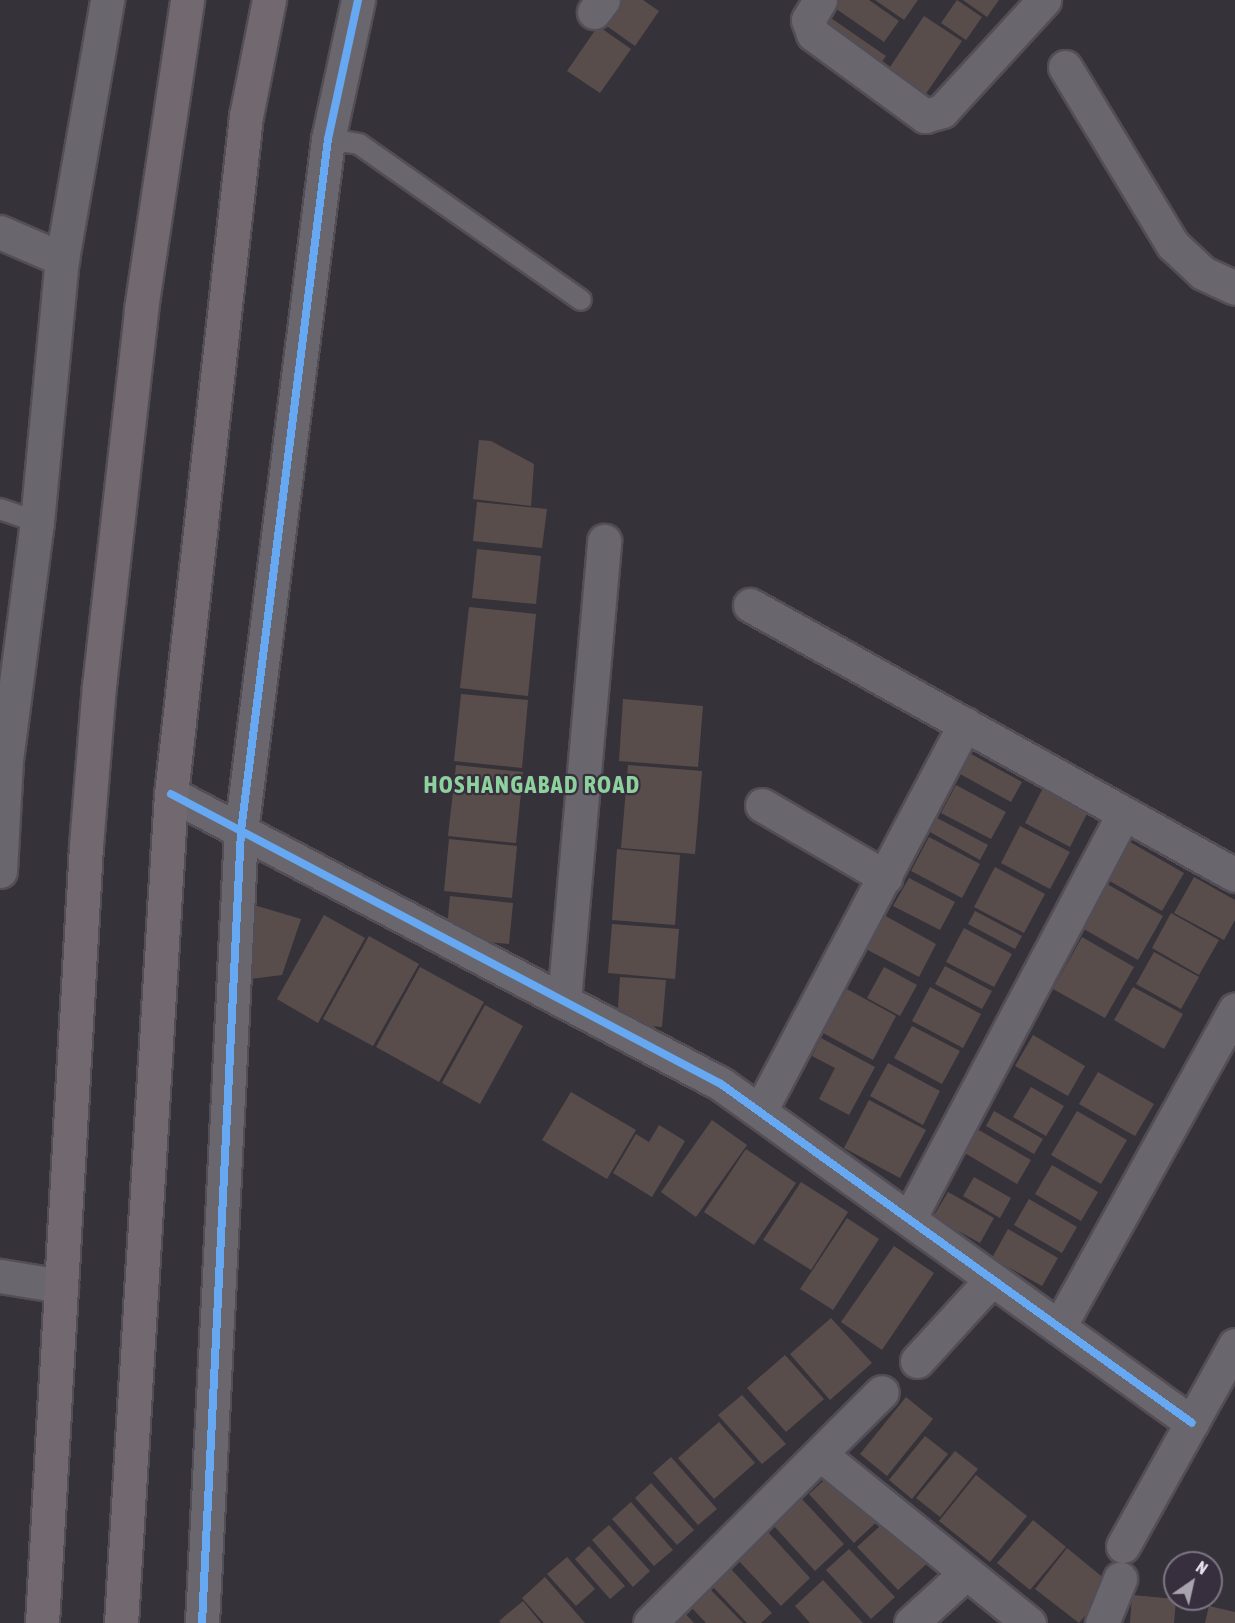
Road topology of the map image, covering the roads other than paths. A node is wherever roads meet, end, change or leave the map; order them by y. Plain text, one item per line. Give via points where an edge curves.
1 (107, 0) edge
2 (187, 0) edge
3 (269, 0) edge
4 (358, 0) edge
5 (820, 0) edge
6 (1044, 0) edge
7 (1065, 67) dead end
8 (328, 139) junction
9 (0, 232) edge
10 (62, 259) junction
11 (1235, 288) edge
12 (581, 300) dead end
13 (0, 509) edge
14 (37, 522) junction
15 (604, 541) dead end
16 (750, 604) dead end
17 (965, 724) junction
18 (3, 759) edge
19 (171, 794) junction
20 (762, 805) dead end
21 (1125, 813) junction
22 (241, 831) junction
23 (0, 871) edge
24 (1235, 875) edge
25 (885, 877) junction
26 (564, 1000) junction
27 (1235, 1010) edge
28 (760, 1111) junction
29 (909, 1219) junction
30 (0, 1276) edge
31 (992, 1279) junction
32 (61, 1286) junction
33 (1059, 1327) junction
34 (1235, 1345) edge
35 (917, 1361) dead end
36 (882, 1392) dead end
37 (1192, 1423) junction
38 (820, 1454) junction
39 (1123, 1546) dead end
40 (966, 1573) junction
41 (1120, 1579) dead end
42 (941, 1612) edge
43 (42, 1623) edge
44 (122, 1623) edge
45 (202, 1623) edge
46 (650, 1623) edge
47 (911, 1623) edge
48 (1029, 1623) edge
49 (1102, 1623) edge

1 - 10 street
2 - 32 main road via 141,309 99,686
3 - 19 main road via 246,116
4 - 8 street
5 - 6 street via 808,20 813,34 926,116 942,111
7 - 11 street via 1173,245 1203,273
8 - 12 lane via 359,144
8 - 22 street
9 - 10 street
10 - 14 street
13 - 14 lane
14 - 18 street
15 - 26 street
16 - 17 street
17 - 21 street
17 - 25 street
18 - 23 street
19 - 22 street
19 - 44 main road
20 - 25 street
21 - 24 street
21 - 29 street
22 - 26 street
22 - 45 street
25 - 28 street
26 - 28 street via 721,1084
27 - 33 street
28 - 29 street
29 - 31 street
30 - 32 street
31 - 33 street
31 - 35 street
32 - 43 main road
33 - 37 street
34 - 37 street
36 - 38 street
37 - 39 street
38 - 40 street
38 - 46 street
40 - 42 street
40 - 48 street
41 - 49 street
42 - 47 street

